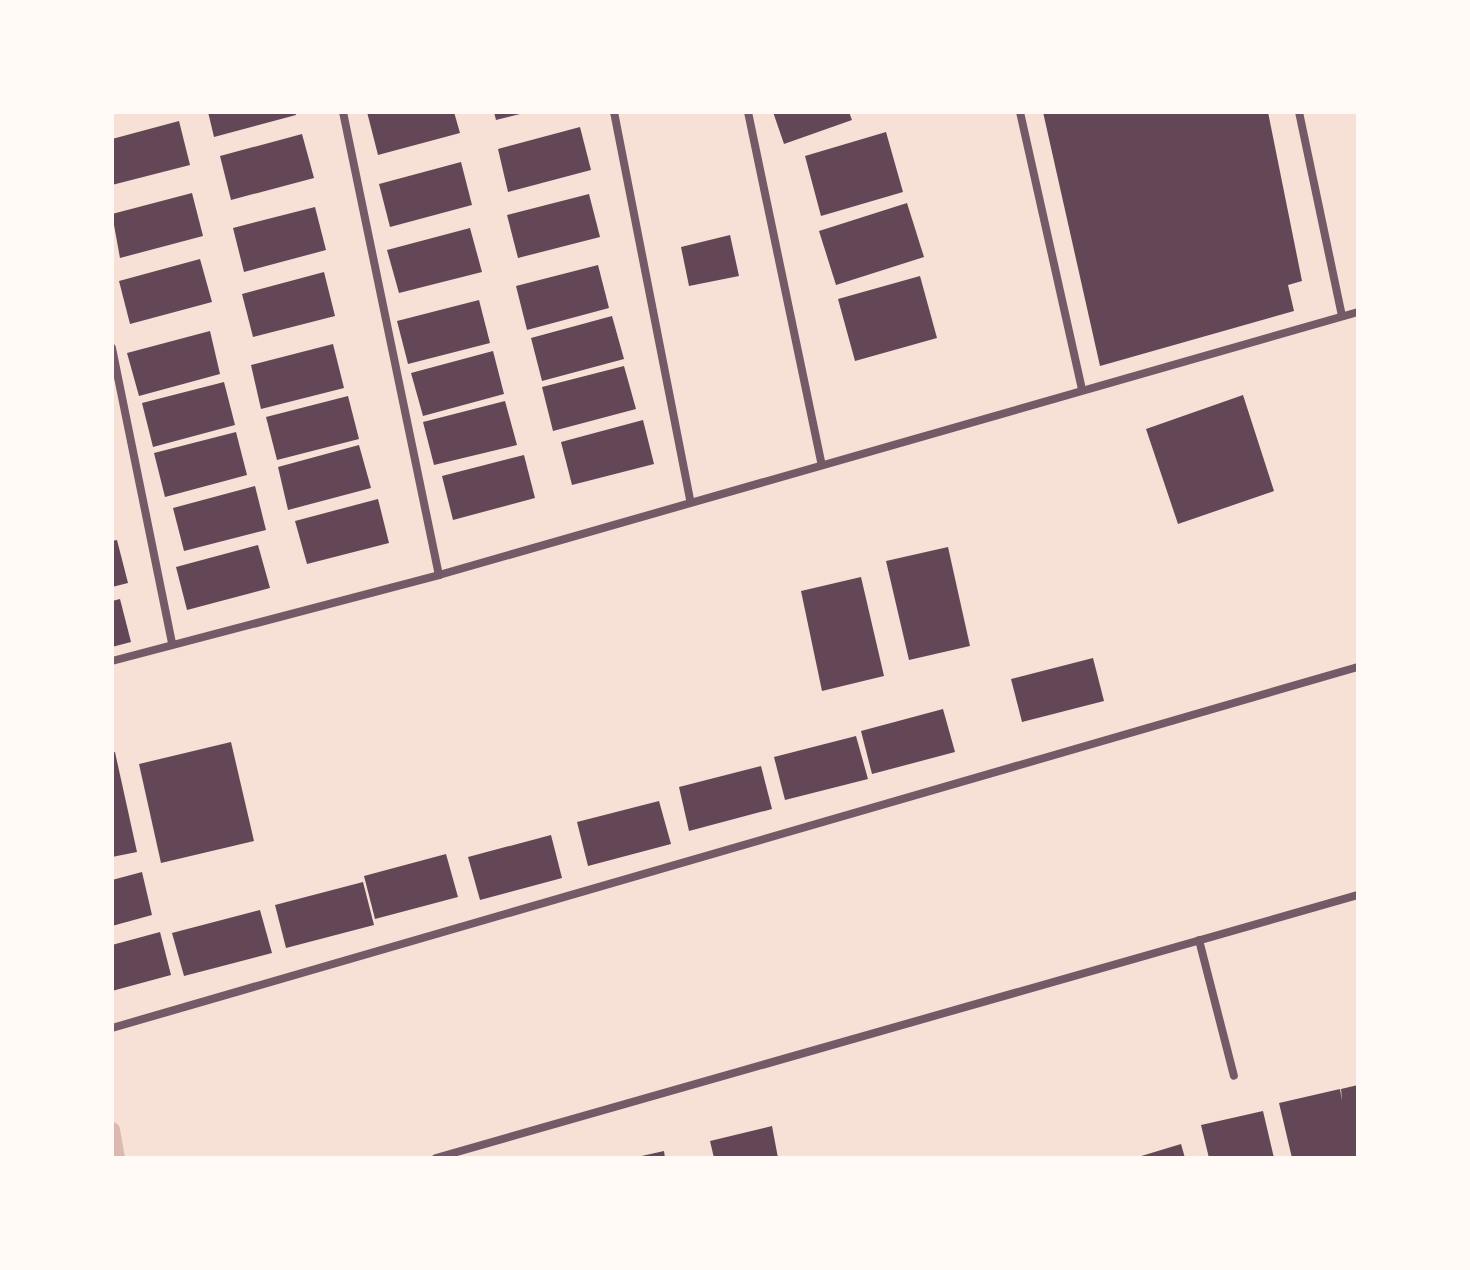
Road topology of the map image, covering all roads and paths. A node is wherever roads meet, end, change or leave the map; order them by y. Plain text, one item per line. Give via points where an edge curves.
1 (343, 112) edge
2 (614, 112) edge
3 (748, 112) edge
4 (1020, 112) edge
5 (1299, 112) edge
6 (1358, 312) edge
7 (1342, 316) junction
8 (112, 348) edge
9 (1082, 389) junction
10 (821, 462) junction
11 (690, 501) junction
12 (439, 575) junction
13 (172, 644) junction
14 (112, 661) edge
15 (1358, 667) edge
16 (1358, 895) edge
17 (1199, 940) junction
18 (112, 1028) edge
19 (1234, 1076) dead end
20 (436, 1158) edge

1 - 12 street
2 - 11 street
3 - 10 street
4 - 9 street
5 - 7 street
6 - 7 street
7 - 9 street
8 - 13 street
9 - 10 street
10 - 11 street
11 - 12 street
12 - 13 street
13 - 14 street
15 - 18 street
16 - 17 street
17 - 19 street
17 - 20 street

